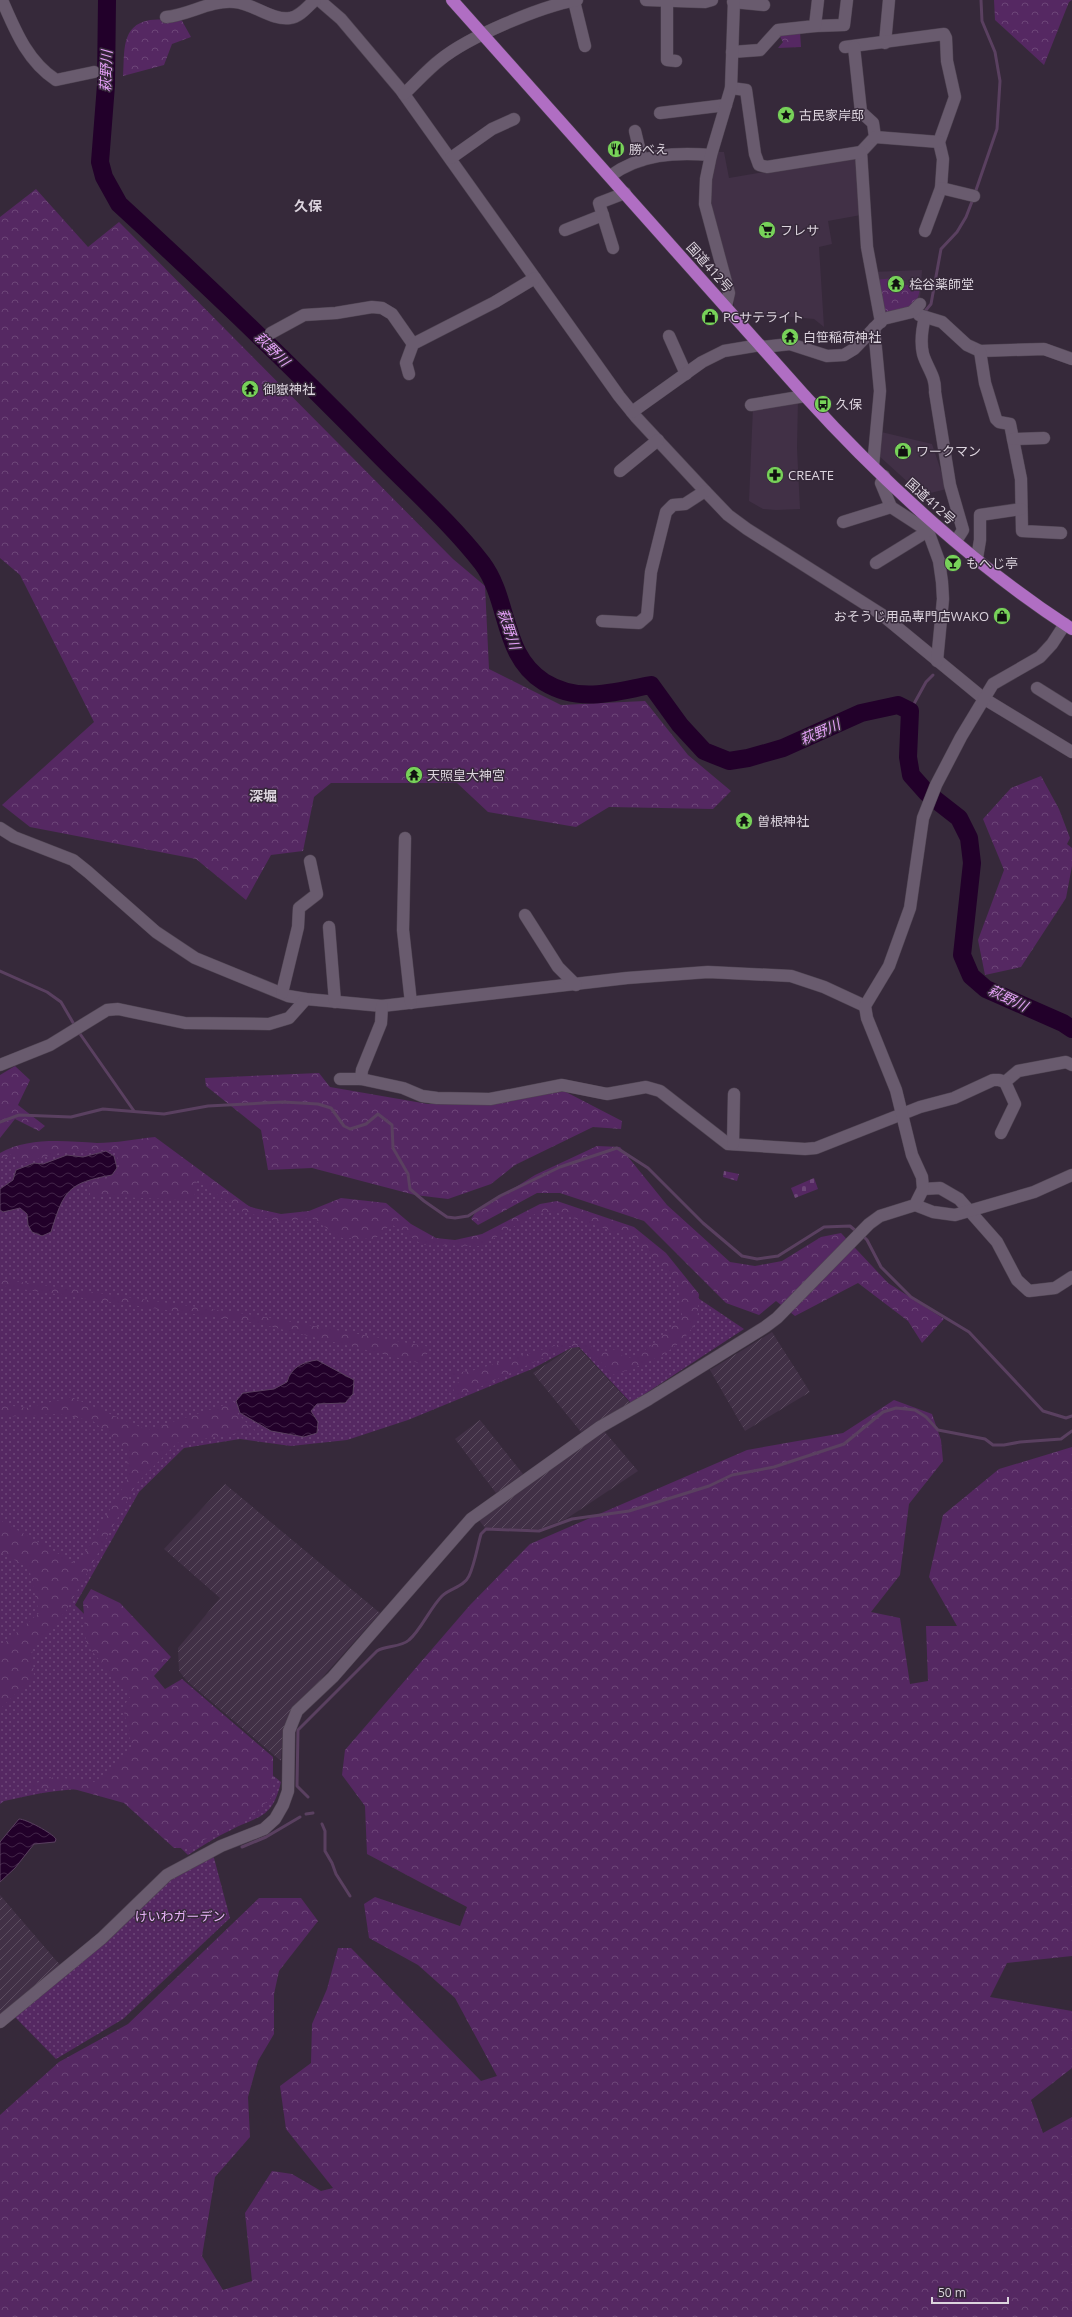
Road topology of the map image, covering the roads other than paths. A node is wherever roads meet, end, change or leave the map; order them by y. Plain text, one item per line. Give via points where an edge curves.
1 (2, 0) edge
2 (315, 0) edge
3 (319, 0) edge
4 (452, 0) edge
5 (575, 0) edge
6 (646, 0) edge
7 (712, 0) edge
8 (818, 0) edge
9 (667, 1) edge
10 (733, 1) edge
11 (849, 1) edge
12 (764, 5) dead end
13 (886, 7) edge
14 (166, 17) dead end
15 (815, 26) junction
16 (483, 36) junction
17 (885, 42) junction
18 (585, 46) dead end
19 (732, 52) junction
20 (668, 60) dead end
21 (94, 72) dead end
22 (731, 88) junction
23 (404, 94) junction
24 (726, 105) junction
25 (666, 110) dead end
26 (514, 118) dead end
27 (636, 131) dead end
28 (875, 137) junction
29 (939, 142) junction
30 (861, 152) junction
31 (711, 155) junction
32 (451, 158) junction
33 (642, 160) junction
34 (610, 176) junction
35 (941, 188) junction
36 (625, 193) junction
37 (974, 196) dead end
38 (603, 216) junction
39 (568, 226) dead end
40 (925, 231) dead end
41 (613, 248) dead end
42 (535, 278) junction
43 (726, 306) junction
44 (925, 317) junction
45 (877, 325) junction
46 (271, 333) dead end
47 (669, 336) dead end
48 (412, 344) junction
49 (760, 345) junction
50 (980, 352) junction
51 (1072, 359) edge
52 (409, 374) dead end
53 (686, 374) junction
54 (805, 396) junction
55 (751, 405) dead end
56 (632, 412) junction
57 (1044, 438) dead end
58 (1013, 439) junction
59 (658, 440) junction
60 (873, 466) junction
61 (620, 471) dead end
62 (884, 476) junction
63 (705, 491) junction
64 (891, 507) junction
65 (1021, 508) junction
66 (843, 522) dead end
67 (930, 526) junction
68 (1061, 533) dead end
69 (956, 541) junction
70 (977, 558) junction
71 (876, 563) dead end
72 (602, 620) dead end
73 (1068, 627) edge
74 (937, 661) junction
75 (1025, 666) junction
76 (1027, 678) dead end
77 (1037, 688) dead end
78 (983, 698) junction
79 (1072, 710) edge
80 (1072, 752) edge
81 (0, 828) edge
82 (405, 838) dead end
83 (310, 861) dead end
84 (525, 915) dead end
85 (329, 927) dead end
86 (576, 985) junction
87 (282, 992) junction
88 (306, 999) junction
89 (334, 1002) junction
90 (411, 1003) junction
91 (382, 1006) junction
92 (865, 1006) junction
93 (0, 1065) edge
94 (1072, 1065) edge
95 (340, 1079) dead end
96 (361, 1079) junction
97 (1005, 1082) junction
98 (734, 1094) dead end
99 (903, 1114) junction
100 (1001, 1134) dead end
101 (733, 1144) junction
102 (1072, 1175) edge
103 (922, 1189) junction
104 (915, 1205) junction
105 (970, 1211) junction
106 (1072, 1277) edge
107 (0, 2022) edge

1 - 21 street via 22,45 47,75 56,80
2 - 14 street via 299,15 291,18 282,18 247,4 234,2 211,4 179,16
3 - 23 street via 341,19
4 - 16 highway, 国道412号
5 - 16 street via 557,3
5 - 18 street
6 - 9 street
7 - 9 street
8 - 15 street
9 - 20 street
10 - 12 street
10 - 19 street
11 - 15 street via 844,25
13 - 17 street
15 - 19 street via 778,30 774,41 760,50
16 - 23 street via 440,60
16 - 34 highway, 国道412号
17 - 28 street via 850,47 856,98 861,112 873,123
17 - 29 street via 944,34 955,97
19 - 22 street
22 - 24 street
22 - 30 street via 746,90 755,154 759,165 767,167
23 - 32 street
24 - 25 street
24 - 31 street
26 - 32 street via 489,127
27 - 33 street
28 - 29 street
28 - 30 street
29 - 35 street via 943,159
30 - 45 street via 866,247
31 - 33 street via 672,153
31 - 43 street via 706,179 705,204 729,293
32 - 42 street
33 - 34 street
34 - 36 highway, 国道412号
35 - 37 street
35 - 40 street
36 - 38 street via 599,203
36 - 43 highway, 国道412号
38 - 39 street
38 - 41 street
42 - 48 street via 495,302
42 - 56 street
43 - 49 highway, 国道412号
44 - 45 street via 916,308 883,319
44 - 50 street via 946,324 967,345
44 - 69 street via 922,332 923,354 935,382 950,485 963,530
45 - 49 street via 854,349 838,356 827,356 790,344 763,347
45 - 60 street via 880,391
46 - 48 street via 304,315 372,307 382,308 392,314 400,322
47 - 53 street
48 - 52 street via 406,363
49 - 53 street via 724,351
49 - 54 highway, 国道412号
50 - 51 street via 1044,349
50 - 58 street via 996,419 1010,424
53 - 56 street
54 - 55 street
54 - 60 highway, 国道412号
56 - 59 street
57 - 58 street
58 - 65 street via 1021,479
59 - 61 street
59 - 63 street
60 - 62 highway, 国道412号
62 - 64 street via 881,483
62 - 67 highway, 国道412号
63 - 72 street via 685,504 673,505 666,512 651,572 647,616 639,623
63 - 74 street via 728,515 747,529 881,614
64 - 66 street
64 - 67 street
65 - 68 street via 1021,534
65 - 70 street via 980,515
67 - 69 highway, 国道412号
67 - 71 street
67 - 74 street via 939,561 943,600
69 - 70 highway, 国道412号
70 - 73 highway, 国道412号
73 - 75 street via 1040,657
74 - 78 street
75 - 76 street
75 - 78 street via 993,684
77 - 79 street
78 - 80 street
78 - 92 street via 928,804 923,818 910,908 889,966
81 - 87 street via 14,837 73,860 156,932 196,958
82 - 90 street via 402,930
83 - 87 street via 317,894 299,908 298,927
84 - 86 street via 558,968
85 - 89 street
86 - 90 street
86 - 92 street via 708,972 791,976 824,987
87 - 88 street
88 - 89 street
88 - 93 street via 289,1018 269,1024 186,1023 107,1010 50,1045
89 - 91 street
90 - 91 street
91 - 96 street via 381,1023 362,1070
92 - 99 street via 867,1018
94 - 97 street via 1066,1062 1018,1071
95 - 96 street
96 - 101 street via 437,1098 490,1099 562,1085 607,1094 653,1088 728,1144
97 - 99 street via 993,1080 954,1098
97 - 100 street via 1015,1104
98 - 101 street
99 - 101 street via 816,1148
99 - 103 street via 912,1155 922,1177
102 - 105 street via 1034,1192
103 - 104 street
103 - 105 street via 940,1188 954,1195
104 - 105 street via 933,1212 955,1215
104 - 107 street via 880,1216 864,1228 777,1318 650,1399 600,1427 471,1519 333,1677 297,1711 289,1731 288,1791 275,1819 264,1829 221,1846 167,1875 102,1938
105 - 106 street via 997,1242 1017,1280 1029,1292 1055,1288

